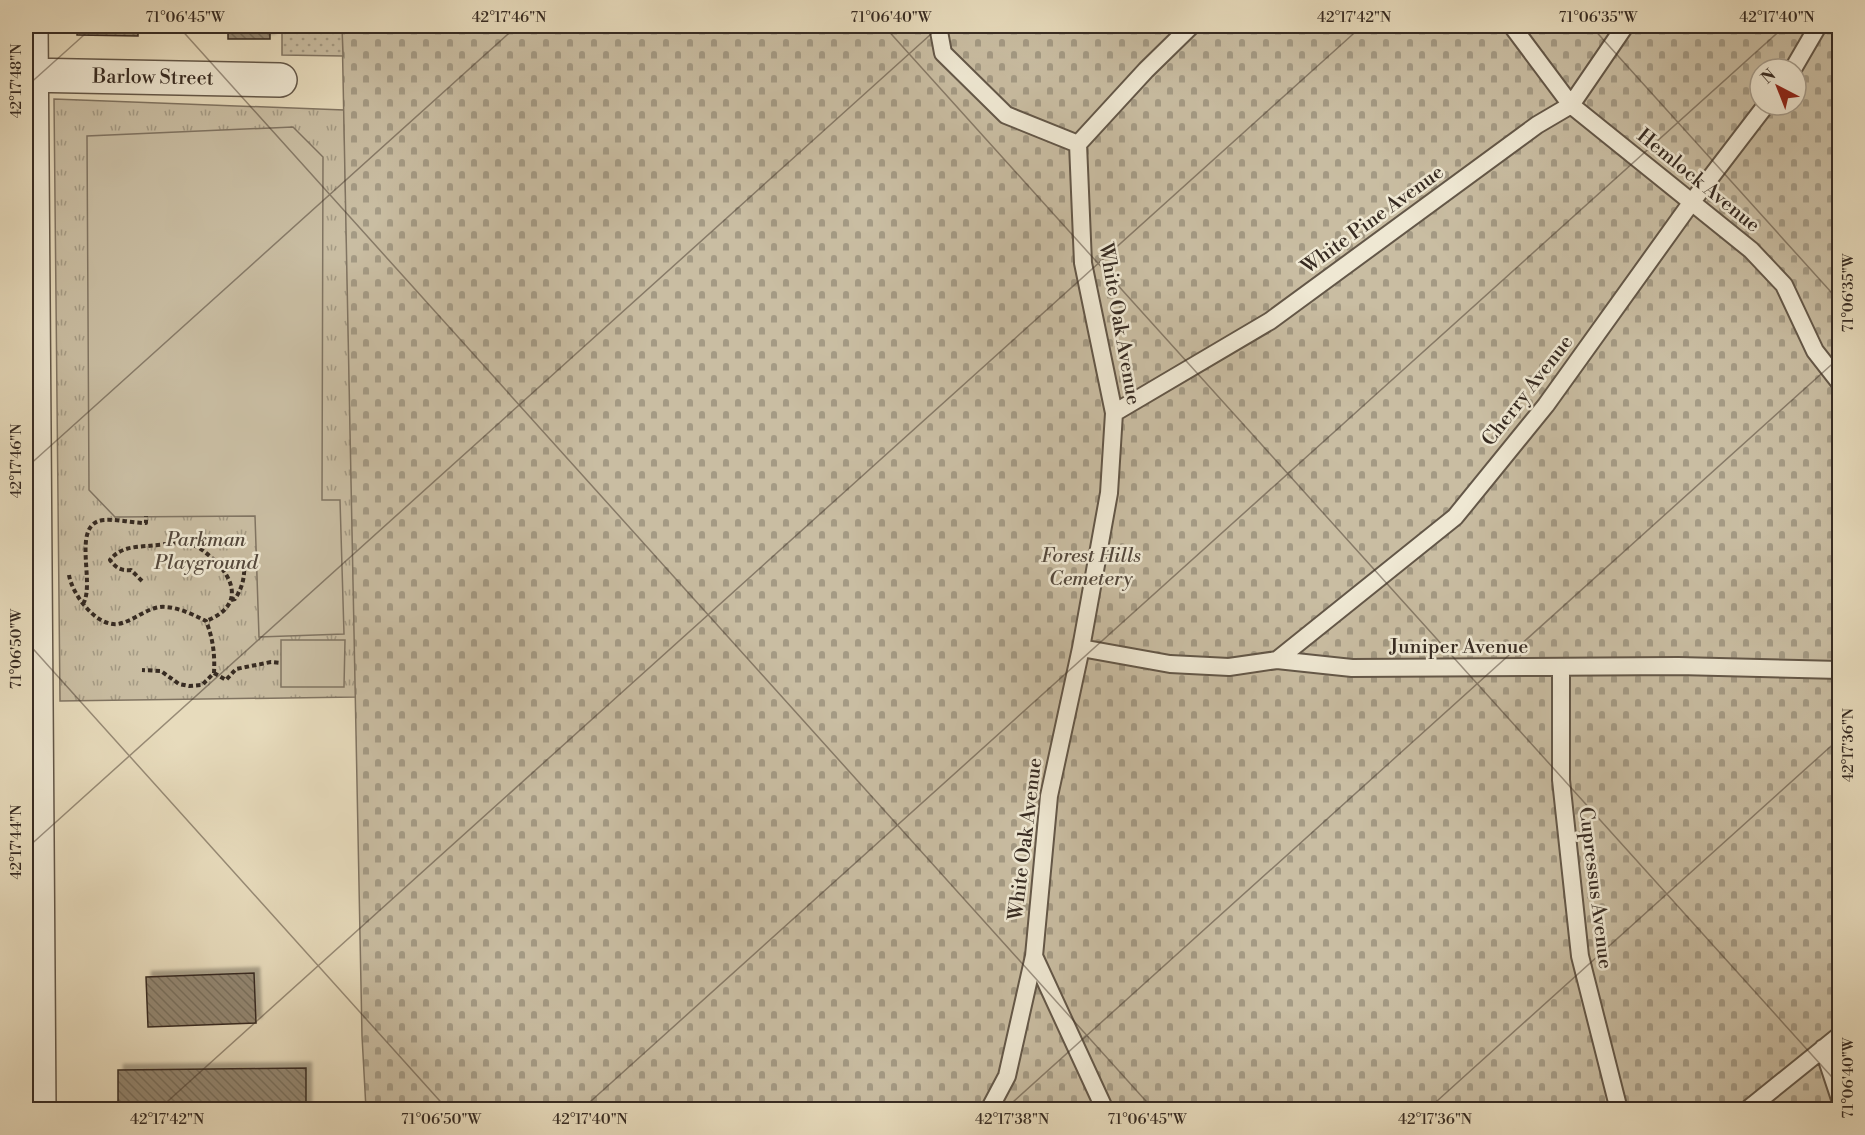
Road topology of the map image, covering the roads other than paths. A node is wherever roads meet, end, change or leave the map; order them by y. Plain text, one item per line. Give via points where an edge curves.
1 (31, 26) edge
2 (938, 26) edge
3 (1191, 26) edge
4 (1512, 26) edge
5 (1625, 26) edge
6 (1818, 26) edge
7 (1800, 57) edge
8 (29, 75) edge
9 (280, 80) dead end
10 (1571, 105) junction
11 (1757, 117) edge
12 (1078, 144) junction
13 (1691, 203) junction
14 (1839, 383) edge
15 (1114, 413) junction
16 (1081, 648) junction
17 (1277, 660) junction
18 (1561, 667) junction
19 (1839, 670) edge
20 (1034, 956) junction
21 (1839, 1035) edge
22 (1823, 1048) junction
23 (35, 1094) edge
24 (1839, 1099) edge
25 (1749, 1109) edge
26 (989, 1110) edge
27 (1105, 1110) edge
28 (1619, 1110) edge

1 - 8 street
2 - 12 lane via 943,53 1006,115
3 - 12 lane
4 - 10 lane, Hemlock Avenue
5 - 10 lane, White Pine Avenue
6 - 7 lane
8 - 9 street, Barlow Street
8 - 23 street
10 - 13 lane, Hemlock Avenue
10 - 15 lane, White Pine Avenue via 1537,125 1270,321
11 - 13 lane, Cherry Avenue
12 - 15 lane, White Oak Avenue via 1083,263
13 - 14 lane, Hemlock Avenue via 1751,250 1784,285 1815,351
13 - 17 lane, Cherry Avenue via 1546,405 1455,517
15 - 16 lane, White Oak Avenue via 1109,493
16 - 17 lane, Juniper Avenue via 1182,665 1229,667
16 - 20 lane, White Oak Avenue via 1049,796
17 - 18 lane, Juniper Avenue via 1352,668
18 - 19 lane, Juniper Avenue
18 - 28 lane, Cupressus Avenue via 1561,780 1580,956
20 - 26 lane, White Oak Avenue via 1007,1076
20 - 27 lane
21 - 22 lane
22 - 24 lane
22 - 25 lane

